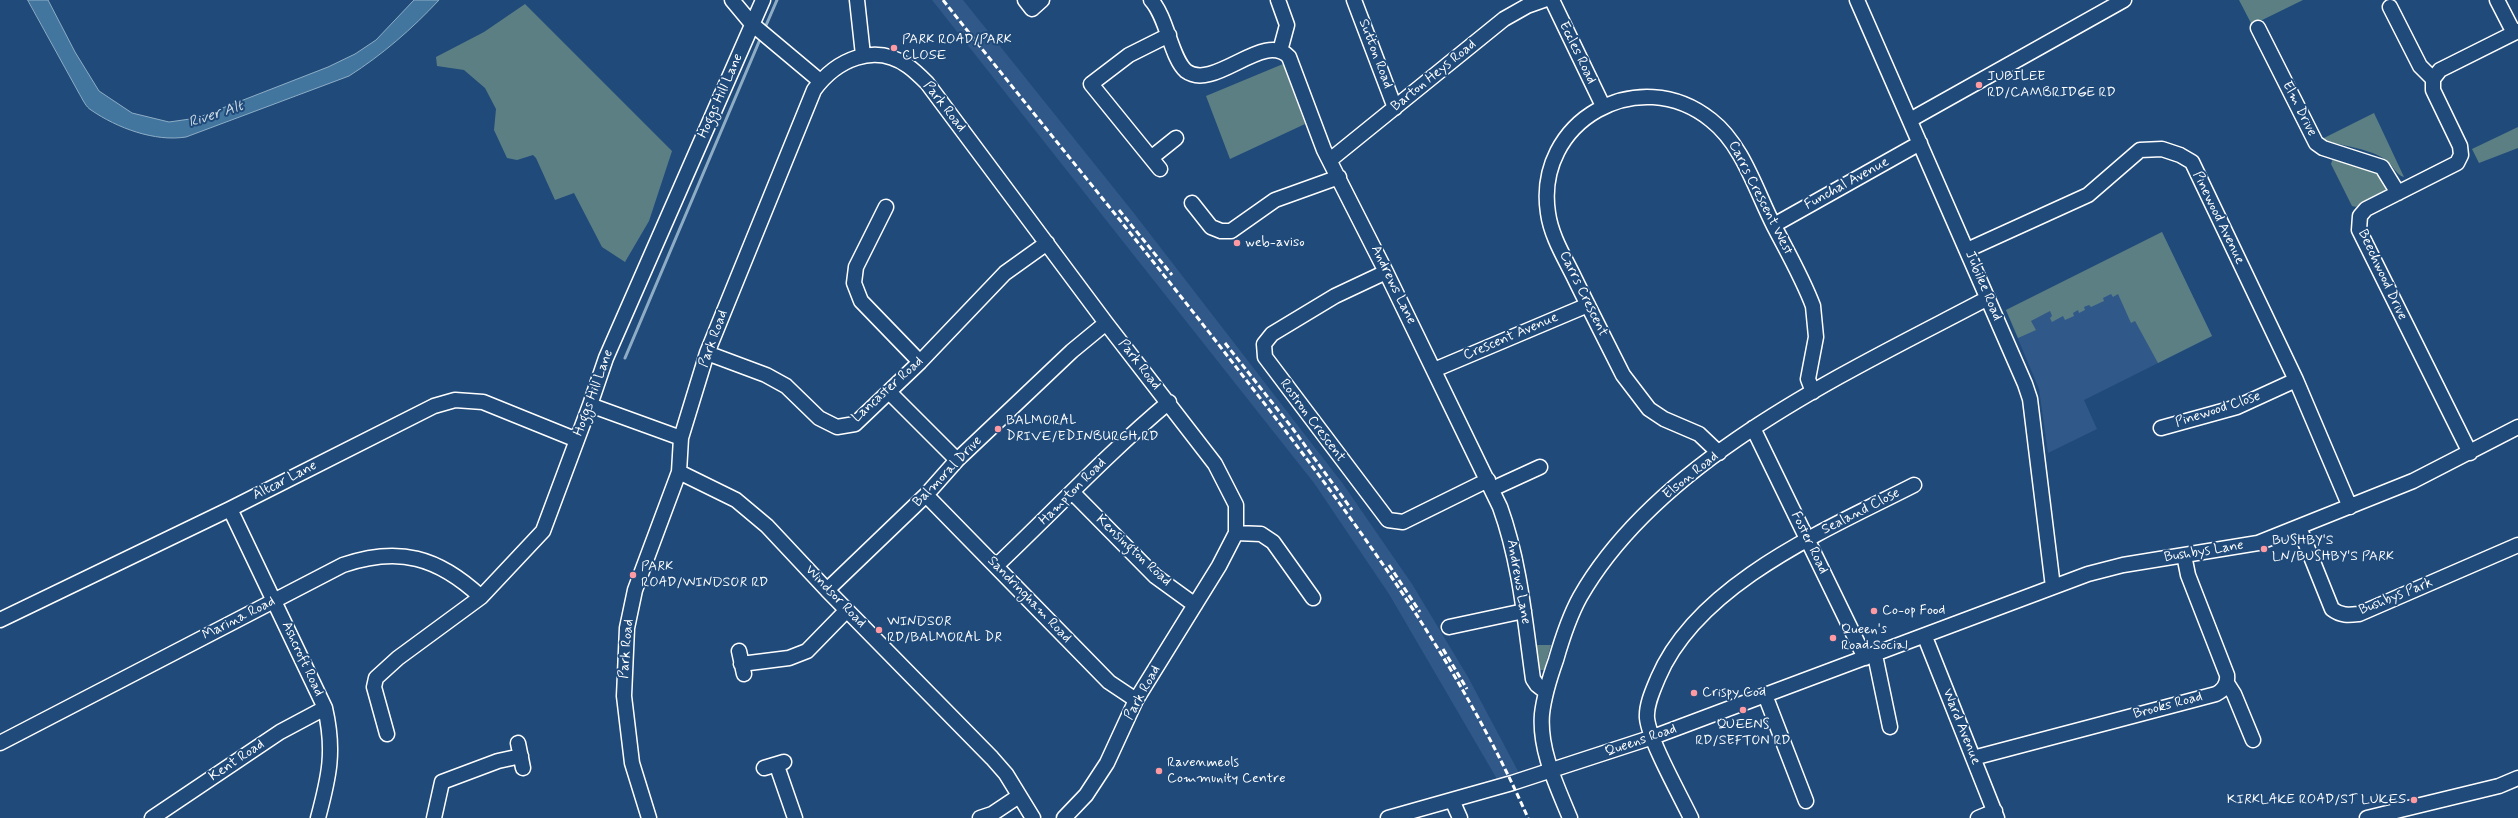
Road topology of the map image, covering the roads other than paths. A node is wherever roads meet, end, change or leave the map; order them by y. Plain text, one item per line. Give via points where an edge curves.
1 (732, 0) edge
2 (763, 0) edge
3 (856, 0) edge
4 (1025, 0) edge
5 (1042, 0) edge
6 (1151, 0) edge
7 (1278, 0) edge
8 (1354, 0) edge
9 (1544, 0) edge
10 (1552, 0) edge
11 (1858, 0) edge
12 (2124, 0) edge
13 (2497, 0) edge
14 (1526, 3) edge
15 (2390, 6) dead end
16 (752, 24) junction
17 (2258, 28) dead end
18 (2516, 32) edge
19 (1169, 35) junction
20 (1280, 51) junction
21 (863, 55) junction
22 (2433, 79) junction
23 (820, 81) junction
24 (1603, 106) junction
25 (1395, 108) junction
26 (1910, 120) junction
27 (1176, 138) dead end
28 (1920, 143) junction
29 (1151, 158) junction
30 (1330, 160) junction
31 (1160, 169) dead end
32 (1339, 177) junction
33 (2398, 193) junction
34 (1192, 203) dead end
35 (886, 206) dead end
36 (1774, 225) junction
37 (1047, 243) junction
38 (1967, 250) junction
39 (1386, 272) junction
40 (1988, 298) junction
41 (1588, 305) junction
42 (1106, 323) junction
43 (707, 353) junction
44 (920, 362) junction
45 (1434, 370) junction
46 (2296, 380) junction
47 (889, 392) junction
48 (1813, 392) junction
49 (1169, 402) junction
50 (590, 405) junction
51 (2518, 427) edge
52 (1753, 428) junction
53 (2161, 428) dead end
54 (681, 438) junction
55 (577, 440) junction
56 (1719, 453) junction
57 (2470, 453) junction
58 (957, 460) junction
59 (1540, 468) dead end
60 (679, 472) junction
61 (1490, 485) junction
62 (1914, 485) dead end
63 (1073, 493) junction
64 (926, 495) junction
65 (2350, 507) junction
66 (230, 509) junction
67 (2300, 527) junction
68 (1236, 532) junction
69 (1808, 540) junction
70 (2518, 545) edge
71 (2184, 555) junction
72 (996, 566) junction
73 (2053, 587) junction
74 (827, 590) junction
75 (481, 596) junction
76 (1313, 598) dead end
77 (275, 600) junction
78 (1195, 605) junction
79 (847, 610) junction
80 (1524, 611) junction
81 (0, 620) edge
82 (1449, 627) dead end
83 (1925, 637) junction
84 (1870, 657) junction
85 (742, 663) dead end
86 (2227, 683) junction
87 (1546, 692) junction
88 (1765, 695) junction
89 (1136, 700) junction
90 (325, 708) junction
91 (1890, 727) dead end
92 (387, 734) dead end
93 (1653, 738) junction
94 (2252, 740) dead end
95 (0, 743) edge
96 (521, 756) dead end
97 (1973, 758) junction
98 (775, 765) dead end
99 (1551, 771) junction
100 (2518, 778) edge
101 (1019, 796) junction
102 (1452, 800) junction
103 (1806, 801) dead end
104 (1996, 815) edge
105 (152, 818) edge
106 (318, 818) edge
107 (434, 818) edge
108 (649, 818) edge
109 (795, 818) edge
110 (980, 818) edge
111 (1033, 818) edge
112 (1064, 818) edge
113 (1388, 818) edge
114 (1460, 818) edge
115 (1570, 818) edge
116 (1691, 818) edge
117 (1978, 818) edge
118 (2368, 818) edge

1 - 16 street
2 - 16 street, Hoggs Hill Lane
3 - 21 street
4 - 5 street via 1032,8
6 - 19 street via 1160,12
7 - 20 street via 1286,25
8 - 25 street, Sutton Road
9 - 14 street, Barton Heys Road
10 - 24 street, Eccles Road
11 - 26 street, Jubilee Road
12 - 26 street
13 - 18 street
14 - 25 street, Barton Heys Road
15 - 22 street via 2420,66
16 - 23 street
16 - 50 street, Hoggs Hill Lane via 606,358
17 - 33 street, Elm Drive via 2276,51 2316,143 2323,148 2382,167
18 - 22 street via 2440,70
19 - 20 street via 1182,66 1200,76 1266,51
19 - 29 street via 1129,55 1091,84
20 - 30 street, Andrews Lane via 1289,57 1312,122
21 - 23 street, Park Road via 833,68
21 - 37 street, Park Road via 892,58 908,66 927,83
22 - 33 street, Beechwood Drive via 2433,90 2460,146 2461,155 2454,166
23 - 43 street, Park Road via 814,90
24 - 36 street, Carrs Crescent West via 1628,98 1655,97 1681,103 1704,115 1724,132 1735,146
24 - 41 street, Carrs Crescent via 1582,121 1565,140 1553,162 1547,187 1551,229
25 - 30 street, Barton Heys Road
26 - 28 street, Jubilee Road
27 - 29 street
28 - 36 street, Funchal Avenue
28 - 38 street, Jubilee Road
29 - 31 street
30 - 32 street, Andrews Lane
32 - 34 street via 1275,200 1231,231 1211,227
32 - 39 street, Andrews Lane
33 - 57 street, Beechwood Drive via 2363,212 2359,220 2359,230
35 - 44 street via 856,267 854,283 861,301
36 - 48 street, Carrs Crescent West via 1814,306 1816,337 1808,379
37 - 42 street, Park Road
37 - 44 street, Lancaster Road via 1005,273
38 - 40 street, Jubilee Road
38 - 46 street, Pinewood Avenue via 2088,195 2140,150 2162,149 2180,155 2192,162
39 - 45 street, Andrews Lane
39 - 61 street, Rostron Crescent via 1336,296 1272,334 1264,344 1265,357 1388,520 1403,522
40 - 48 street, Elson Road
40 - 73 street, Jubilee Road via 2030,399
41 - 45 street, Crescent Avenue
41 - 56 street, Carrs Crescent via 1623,375 1640,399 1664,419 1699,434
42 - 49 street, Park Road
42 - 58 street, Balmoral Drive via 1072,351
43 - 47 street, Lancaster Road via 766,375 786,386 819,418 837,427 855,424
43 - 54 street, Park Road
44 - 47 street, Lancaster Road
45 - 61 street, Andrews Lane
46 - 53 street, Pinewood Close via 2237,407
46 - 65 street, Pinewood Avenue
47 - 58 street
48 - 52 street, Elson Road
49 - 63 street, Hampton Road via 1126,438
49 - 68 street, Park Road via 1223,477 1236,505
50 - 54 street
50 - 55 street, Hoggs Hill Lane
51 - 57 street, Bushbys Lane
52 - 56 street, Elson Road
52 - 69 street, Foster Road
54 - 60 street, Park Road
55 - 66 street, Altcar Lane via 483,402 455,400 434,406
55 - 75 street, Hoggs Hill Lane via 543,530
56 - 87 street, Elson Road via 1679,484 1635,526 1597,571 1580,598 1564,634
57 - 65 street, Bushbys Lane
58 - 64 street, Balmoral Drive
59 - 61 street, Rostron Crescent
60 - 74 street, Windsor Road via 736,500 768,526
60 - 108 street, Park Road via 635,590 627,628 624,660 626,720 632,763
61 - 80 street, Andrews Lane via 1509,530
62 - 69 street, Sealand Close
63 - 72 street, Hampton Road
63 - 78 street, Kensington Road via 1155,576
64 - 72 street, Sandringham Road
64 - 74 street, Balmoral Drive
65 - 67 street, Bushbys Lane
66 - 77 street, Ashcroft Road
66 - 81 street, Altcar Lane
67 - 70 street, Bushbys Park via 2332,609 2348,616 2359,614
67 - 71 street, Bushbys Lane via 2258,544
68 - 76 street via 1261,534 1273,542
68 - 78 street, Park Road
69 - 84 street, Foster Road
69 - 93 street, Sealand Close via 1732,587 1682,639 1661,672 1649,704 1648,718
71 - 73 street, Bushbys Lane via 2123,565
71 - 86 street via 2188,575 2226,672
72 - 89 street, Sandringham Road via 1109,682
73 - 83 street, Bushbys Lane
74 - 79 street, Windsor Road
75 - 77 street, Marina Road via 467,583 428,562 394,555 379,555 343,566
75 - 92 street, Hoggs Hill Lane via 404,653 376,678 374,687
77 - 90 street, Ashcroft Road
77 - 95 street, Marina Road
78 - 89 street, Park Road
79 - 85 street via 807,651 789,658
79 - 101 street, Windsor Road via 992,758 1006,774
80 - 82 street
80 - 87 street, Andrews Lane via 1534,679
83 - 84 street, Queens Road
83 - 97 street, Ward Avenue
84 - 88 street, Queens Road
84 - 91 street, Foster Road
86 - 94 street
86 - 97 street, Brooks Road via 2223,690 2216,694
87 - 99 street, Elson Road via 1542,715 1543,734
88 - 93 street, Queens Road
88 - 103 street
89 - 112 street, Park Road via 1107,764 1086,795
90 - 105 street, Kent Road via 280,732
90 - 106 street, Ashcroft Road via 331,733 332,753 330,776
93 - 99 street, Queens Road
93 - 116 street, Sealand Close
96 - 107 street via 498,761 442,782
97 - 104 street, Ward Avenue
98 - 109 street
99 - 102 street, Queens Road
99 - 115 street
100 - 118 street via 2499,786
101 - 110 street via 992,814
101 - 111 street, Windsor Road
102 - 113 street, Queens Road
102 - 114 street
104 - 117 street

